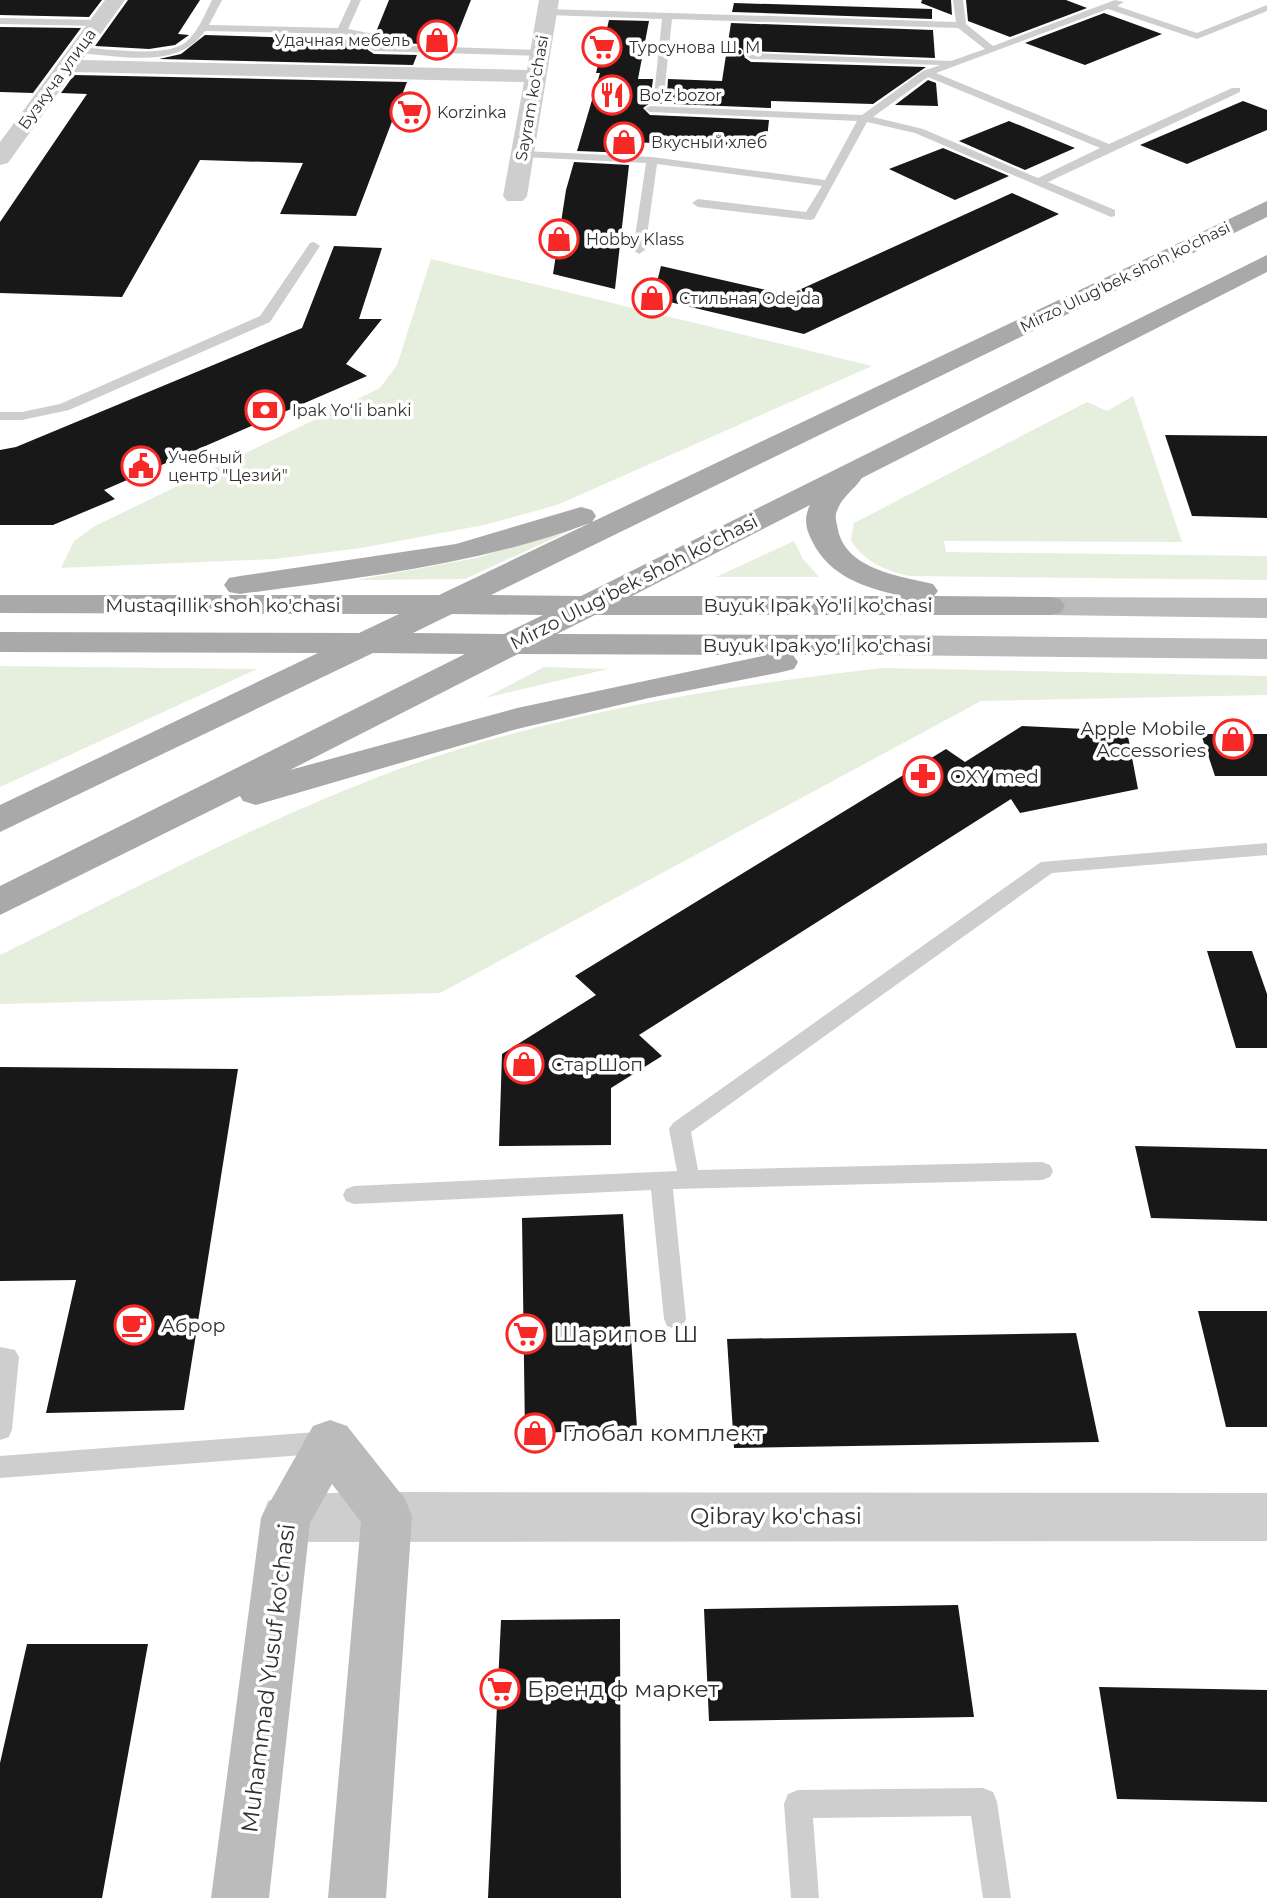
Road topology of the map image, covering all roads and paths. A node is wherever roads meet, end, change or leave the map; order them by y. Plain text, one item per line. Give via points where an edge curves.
1 (115, 0) edge
2 (217, 0) edge
3 (356, 0) edge
4 (958, 0) edge
5 (1125, 0) edge
6 (548, 6) edge
7 (1108, 6) junction
8 (1267, 8) edge
9 (667, 16) junction
10 (0, 21) edge
11 (97, 23) junction
12 (961, 25) junction
13 (202, 28) junction
14 (342, 32) junction
15 (992, 50) junction
16 (540, 53) junction
17 (751, 56) dead end
18 (72, 58) junction
19 (958, 62) junction
20 (927, 73) junction
21 (536, 76) junction
22 (1236, 90) dead end
23 (659, 95) dead end
24 (650, 109) dead end
25 (864, 118) junction
26 (1109, 148) junction
27 (523, 155) junction
28 (0, 158) edge
29 (652, 160) junction
30 (1038, 182) junction
31 (829, 184) junction
32 (515, 196) dead end
33 (698, 203) dead end
34 (1267, 208) edge
35 (1111, 213) dead end
36 (314, 246) dead end
37 (639, 250) dead end
38 (1267, 262) edge
39 (1052, 312) junction
40 (0, 416) edge
41 (856, 470) junction
42 (0, 604) edge
43 (96, 605) junction
44 (446, 605) junction
45 (587, 605) junction
46 (1049, 606) junction
47 (1267, 608) edge
48 (0, 642) edge
49 (367, 643) junction
50 (511, 644) junction
51 (881, 645) junction
52 (1267, 649) edge
53 (0, 820) edge
54 (141, 830) junction
55 (1267, 849) edge
56 (0, 902) edge
57 (1042, 1171) dead end
58 (661, 1179) junction
59 (689, 1179) junction
60 (354, 1195) dead end
61 (675, 1319) dead end
62 (0, 1357) edge
63 (0, 1429) edge
64 (330, 1442) junction
65 (0, 1467) edge
66 (387, 1516) junction
67 (1267, 1517) edge
68 (286, 1518) junction
69 (240, 1898) edge
70 (358, 1898) edge
71 (805, 1898) edge
72 (997, 1898) edge

1 - 11 street, Бузкуча улица
2 - 13 lane
3 - 14 lane
4 - 12 lane
5 - 7 lane
6 - 9 lane
6 - 16 street, Sayram ko'chasi
7 - 8 lane via 1197,36
7 - 15 lane
9 - 12 lane
9 - 23 lane
10 - 11 lane
11 - 18 street, Бузкуча улица
12 - 15 lane
13 - 14 lane
13 - 18 lane via 182,49
14 - 16 lane via 375,37 374,48
15 - 19 lane
16 - 21 street, Sayram ko'chasi
17 - 19 lane
18 - 21 street
18 - 28 street, Бузкуча улица
19 - 20 lane
20 - 25 lane
20 - 26 lane
21 - 27 street, Sayram ko'chasi
22 - 26 lane
24 - 25 lane
25 - 30 lane via 919,131
25 - 31 lane
26 - 30 lane
27 - 29 lane
27 - 32 street, Sayram ko'chasi
29 - 31 lane
29 - 37 lane
30 - 35 lane
31 - 33 lane via 810,216
34 - 39 main road, Mirzo Ulug'bek shoh ko'chasi
36 - 40 lane via 265,319 64,407
38 - 41 main road, Mirzo Ulug'bek shoh ko'chasi
39 - 43 main road via 839,398 629,496 543,530 421,559
39 - 44 main road, Mirzo Ulug'bek shoh ko'chasi
41 - 45 main road, Mirzo Ulug'bek shoh ko'chasi
41 - 46 main road via 830,494 821,516 826,541 843,562 899,587
42 - 43 main road, Mustaqillik shoh ko'chasi
43 - 44 main road, Mustaqillik shoh ko'chasi
44 - 45 main road
44 - 49 main road, Mirzo Ulug'bek shoh ko'chasi
45 - 46 main road, Buyuk Ipak Yo'li ko'chasi
45 - 50 main road, Mirzo Ulug'bek shoh ko'chasi
46 - 47 main road
48 - 49 main road, Mustaqillik shoh ko'chasi
49 - 50 main road, Buyuk Ipak yo'li ko'chasi
49 - 53 main road, Mirzo Ulug'bek shoh ko'chasi
50 - 51 main road, Buyuk Ipak yo'li ko'chasi
50 - 54 main road, Mirzo Ulug'bek shoh ko'chasi
51 - 52 main road, Buyuk Ipak yo'li ko'chasi
51 - 54 main road via 561,706 393,749
54 - 56 main road, Mirzo Ulug'bek shoh ko'chasi
55 - 59 lane via 1048,867 680,1129
57 - 59 lane
58 - 59 lane
58 - 60 lane
58 - 61 lane
62 - 63 lane via 7,1357
64 - 65 lane
64 - 66 main road
64 - 68 main road, Muhammad Yusuf ko'chasi
66 - 67 street, Qibray ko'chasi
66 - 68 street, Qibray ko'chasi
66 - 70 main road
68 - 69 main road, Muhammad Yusuf ko'chasi
71 - 72 lane via 798,1804 983,1802

